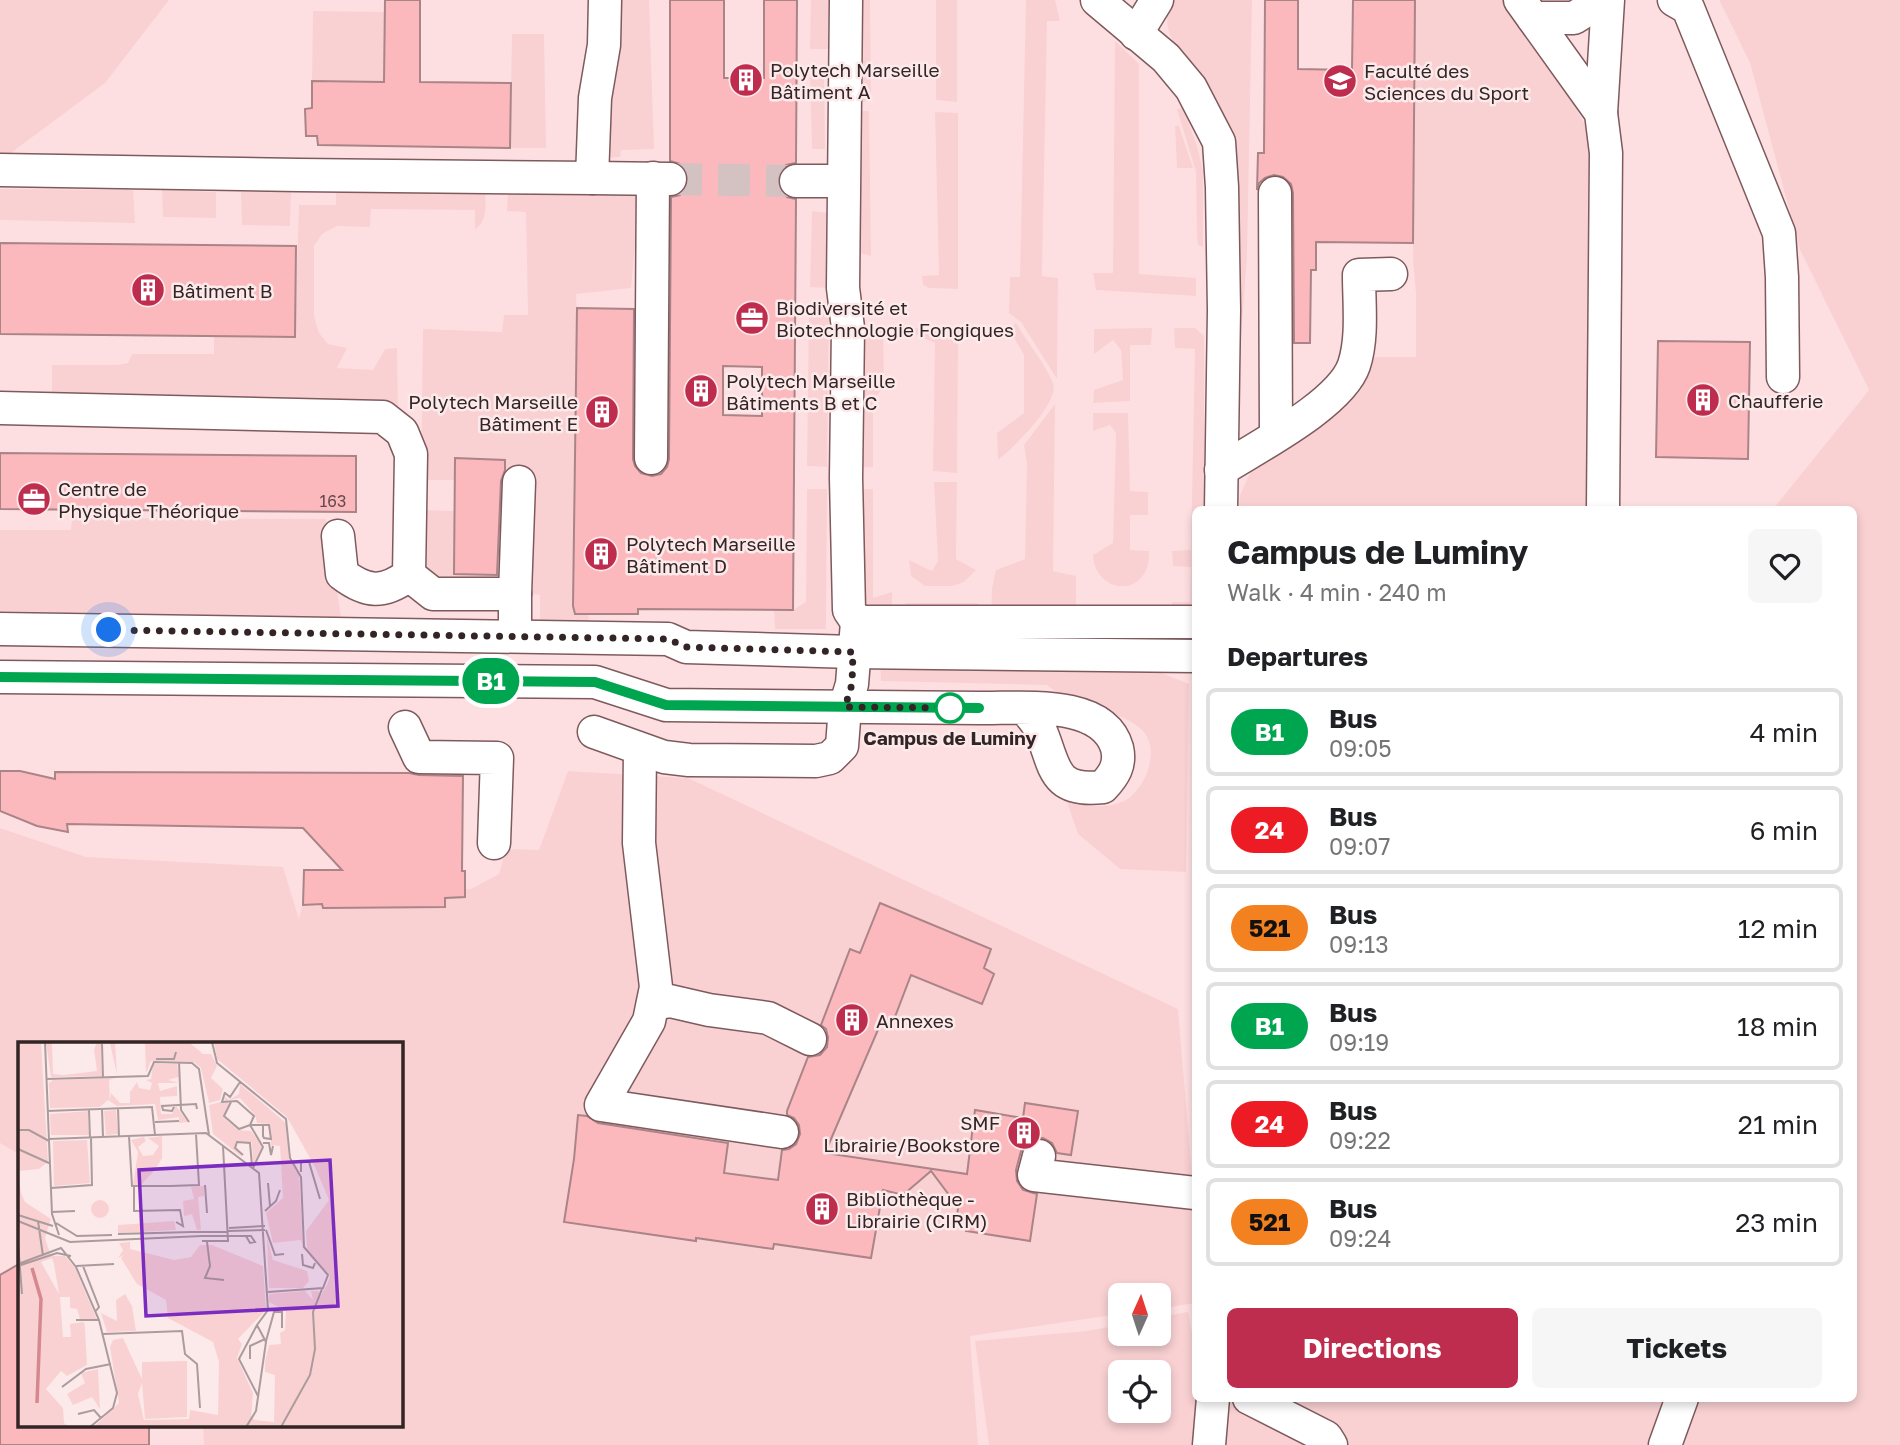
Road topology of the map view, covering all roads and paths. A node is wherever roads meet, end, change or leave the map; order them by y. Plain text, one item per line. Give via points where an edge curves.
1 (605, 0) edge
2 (846, 0) edge
3 (1097, 0) edge
4 (1157, 0) edge
5 (1606, 0) edge
6 (1674, 0) edge
7 (1526, 9) edge
8 (1129, 19) edge
9 (1601, 113) junction
10 (0, 170) edge
11 (592, 178) junction
12 (796, 181) tunnel mouth
13 (842, 181) junction
14 (1275, 194) dead end
15 (1391, 274) dead end
16 (1783, 377) dead end
17 (0, 408) edge
18 (1276, 435) junction
19 (652, 458) dead end
20 (1221, 470) junction
21 (519, 482) dead end
22 (1220, 506) edge
23 (1603, 506) edge
24 (338, 536) dead end
25 (409, 575) junction
26 (515, 594) junction
27 (1192, 622) edge
28 (0, 629) edge
29 (515, 636) junction
30 (855, 637) junction
31 (1192, 656) edge
32 (0, 677) edge
33 (845, 707) junction
34 (1026, 709) dead end
35 (405, 727) dead end
36 (594, 732) dead end
37 (640, 750) junction
38 (494, 843) dead end
39 (653, 1004) junction
40 (810, 1039) dead end
41 (782, 1132) dead end
42 (1039, 1156) dead end
43 (1192, 1193) edge
44 (1213, 1402) edge
45 (1257, 1402) edge
46 (1681, 1402) edge
47 (1209, 1445) edge
48 (1331, 1445) edge
49 (1665, 1445) edge

1 - 11 street
2 - 13 street
3 - 8 street
4 - 8 street
5 - 7 street via 1574,18
5 - 9 street
6 - 16 street via 1688,8 1779,233
7 - 9 street
8 - 20 street via 1191,88 1219,142 1224,310
9 - 23 street via 1606,153
10 - 11 street
11 - 19 street via 661,178
12 - 13 street
13 - 30 street via 848,328 849,610
14 - 18 street
15 - 18 street via 1359,275 1358,348 1347,381
17 - 25 street via 383,417 402,432 411,454
18 - 20 street
20 - 22 street
21 - 26 street
24 - 25 street via 342,574 357,585 386,588
25 - 26 street via 433,594
26 - 29 street
27 - 30 street
28 - 29 street
29 - 30 street via 668,639 686,647
30 - 31 street
30 - 33 street via 852,684
32 - 33 street via 595,682 666,705
33 - 34 street
33 - 37 street via 842,746 830,758 816,761 689,760
35 - 38 street via 419,757 496,758
36 - 37 street
37 - 39 street via 639,843 656,987
39 - 40 street via 670,1001 768,1018
39 - 41 street via 649,1021 601,1105
42 - 43 street via 1034,1175
44 - 47 street
45 - 48 street via 1326,1437
46 - 49 street

